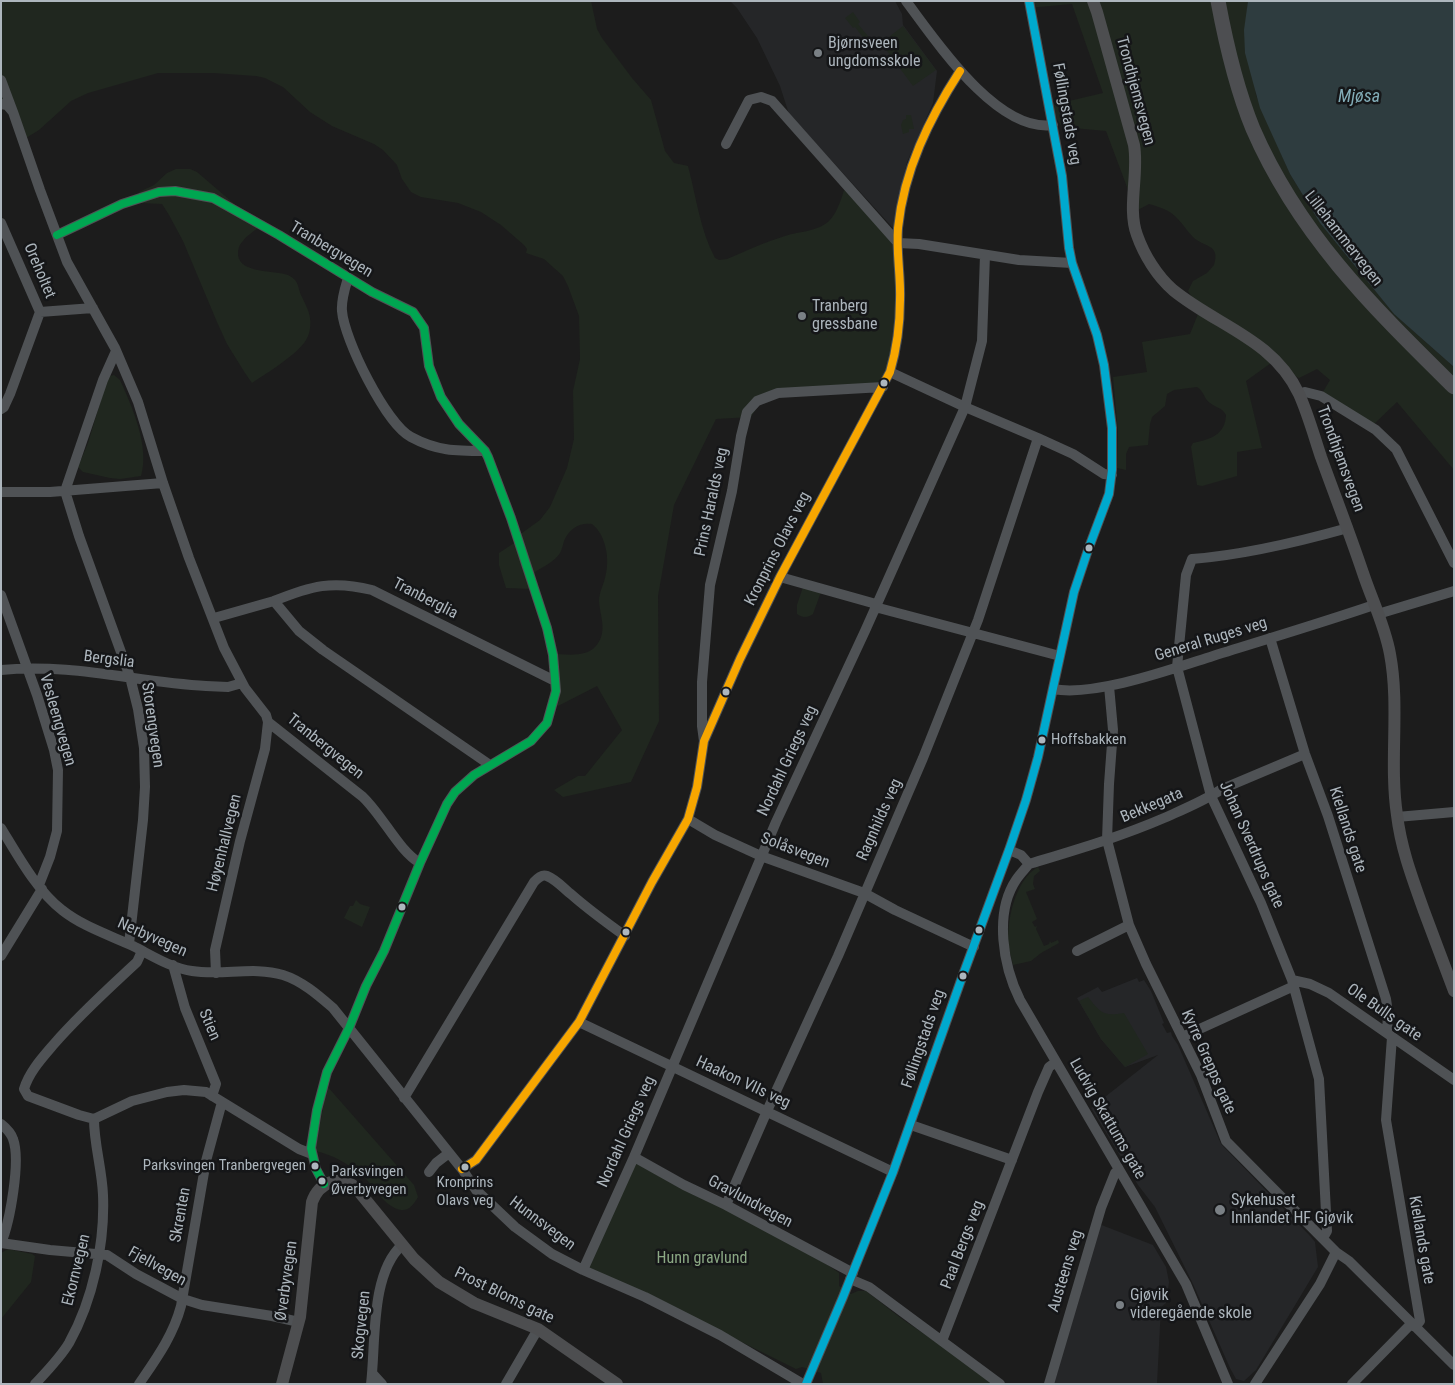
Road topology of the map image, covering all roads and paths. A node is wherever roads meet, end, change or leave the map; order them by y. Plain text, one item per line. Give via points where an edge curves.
1 (906, 1) edge
2 (1029, 1) edge
3 (1093, 1) edge
4 (1218, 1) edge
5 (960, 70) junction
6 (1, 80) edge
7 (7, 107) edge
8 (1053, 125) junction
9 (726, 144) dead end
10 (1, 222) edge
11 (57, 235) junction
12 (898, 243) junction
13 (985, 255) junction
14 (1072, 263) junction
15 (348, 278) junction
16 (93, 308) junction
17 (40, 312) junction
18 (116, 351) junction
19 (890, 372) junction
20 (883, 387) junction
21 (1454, 387) edge
22 (1299, 394) junction
23 (965, 407) junction
24 (1, 409) edge
25 (1038, 438) junction
26 (484, 450) junction
27 (1112, 475) junction
28 (163, 483) junction
29 (65, 490) junction
30 (1, 492) edge
31 (1348, 528) junction
32 (1454, 563) edge
33 (780, 577) junction
34 (1454, 592) edge
35 (1, 595) edge
36 (274, 601) junction
37 (876, 606) junction
38 (1376, 610) junction
39 (214, 618) junction
40 (973, 632) junction
41 (1270, 638) junction
42 (1060, 656) junction
43 (1176, 667) junction
44 (27, 668) junction
45 (1, 670) edge
46 (130, 677) junction
47 (555, 681) junction
48 (242, 683) junction
49 (1108, 686) junction
50 (1053, 689) junction
51 (268, 722) junction
52 (704, 741) junction
53 (1305, 754) junction
54 (490, 764) junction
55 (1211, 796) junction
56 (1454, 812) edge
57 (1397, 817) junction
58 (688, 819) junction
59 (2, 831) edge
60 (1107, 840) junction
61 (1009, 850) junction
62 (762, 856) junction
63 (420, 863) junction
64 (1029, 864) junction
65 (40, 887) junction
66 (864, 893) junction
67 (1129, 924) junction
68 (625, 936) junction
69 (129, 944) junction
70 (974, 947) junction
71 (142, 951) junction
72 (1077, 951) dead end
73 (1, 956) edge
74 (173, 965) junction
75 (216, 973) junction
76 (1293, 983) junction
77 (1454, 991) edge
78 (579, 1022) junction
79 (349, 1028) junction
80 (1389, 1035) junction
81 (1182, 1037) junction
82 (1056, 1062) junction
83 (672, 1066) junction
84 (1454, 1080) edge
85 (212, 1096) junction
86 (404, 1098) junction
87 (222, 1102) junction
88 (767, 1111) junction
89 (94, 1118) junction
90 (1, 1124) edge
91 (911, 1124) junction
92 (449, 1153) junction
93 (312, 1154) junction
94 (634, 1157) junction
95 (1012, 1160) junction
96 (462, 1169) junction
97 (1119, 1170) junction
98 (429, 1172) dead end
99 (892, 1172) junction
100 (324, 1184) junction
101 (726, 1206) junction
102 (1323, 1238) junction
103 (1, 1243) edge
104 (402, 1245) junction
105 (1336, 1252) junction
106 (99, 1254) junction
107 (583, 1270) junction
108 (851, 1276) junction
109 (182, 1299) junction
110 (299, 1322) junction
111 (1413, 1326) junction
112 (538, 1329) junction
113 (942, 1341) junction
114 (1454, 1365) edge
115 (372, 1378) edge
116 (1356, 1382) edge
117 (35, 1384) edge
118 (139, 1384) edge
119 (282, 1384) edge
120 (382, 1384) edge
121 (506, 1384) edge
122 (617, 1384) edge
123 (805, 1384) edge
124 (1000, 1384) edge
125 (1049, 1384) edge
126 (1228, 1384) edge
127 (1256, 1384) edge

1 - 5 street
2 - 8 street, Føllingstads veg
3 - 22 main road, Trondhjemsvegen via 1134,145 1134,218 1142,248 1172,289 1267,352 1285,370
4 - 21 highway, Lillehammervegen via 1229,55 1250,118 1292,203 1347,277
5 - 8 street via 990,100 1010,113 1036,125
5 - 12 street, Kronprins Olavs veg via 928,124 918,149 903,197
6 - 7 street, Tranbergvegen
7 - 11 street, Tranbergvegen
8 - 14 street, Føllingstads veg
9 - 12 street via 749,100 761,97 772,101
10 - 17 street, Oreholtet
11 - 15 street, Tranbergvegen via 140,197 159,192 190,193 214,198
11 - 16 street, Tranbergvegen via 67,262
12 - 13 street
12 - 19 street, Kronprins Olavs veg via 899,326
13 - 14 street
13 - 23 street, Nordahl Griegs veg via 982,341
14 - 27 street, Føllingstads veg via 1104,365 1112,428
15 - 26 street, Tranbergvegen via 414,312 419,318 441,397 459,424
15 - 26 street via 342,297 342,312 366,378 390,417 409,436 434,446 453,451
16 - 17 street, Oreholtet
16 - 18 street, Tranbergvegen
17 - 24 street via 10,394
18 - 28 street, Tranbergvegen via 138,402
18 - 29 street
19 - 20 street, Kronprins Olavs veg
19 - 23 street
20 - 33 street, Kronprins Olavs veg
20 - 52 street, Prins Haralds veg via 778,393 757,401 747,412 710,585 702,682
22 - 31 main road, Trondhjemsvegen
22 - 32 street via 1305,392 1321,396 1376,430 1396,449
23 - 25 street
23 - 37 street, Nordahl Griegs veg
25 - 27 street via 1073,454 1104,474
25 - 40 street, Ragnhilds veg
26 - 47 street via 506,504 547,628
27 - 42 street, Føllingstads veg via 1107,502 1076,585
28 - 29 street
28 - 39 street, Tranbergvegen
29 - 30 street
29 - 46 street, Storengvegen
31 - 38 main road, Trondhjemsvegen
31 - 43 street, Johan Sverdrups gate via 1258,549 1192,559 1186,575
33 - 37 street
33 - 52 street, Kronprins Olavs veg
34 - 38 street, General Ruges veg
35 - 44 street, Vesleengvegen
36 - 39 street, Tranberglia
36 - 47 street, Tranberglia via 299,591 334,584 372,590
36 - 54 street via 299,631 323,650
37 - 40 street
37 - 62 street, Nordahl Griegs veg
38 - 41 street, General Ruges veg
38 - 57 main road, Trondhjemsvegen via 1392,669
39 - 48 street, Tranbergvegen via 224,648
40 - 42 street
40 - 66 street, Ragnhilds veg
41 - 43 street, General Ruges veg
41 - 53 street, Kiellands gate
42 - 50 street, Føllingstads veg
43 - 49 street, General Ruges veg
43 - 55 street, Johan Sverdrups gate
44 - 45 street, Bergslia
44 - 46 street, Bergslia
44 - 65 street, Vesleengvegen via 58,770 57,831
46 - 48 street, Bergslia via 201,686 228,687
46 - 69 street, Storengvegen via 144,748 145,787
47 - 54 street via 556,691 547,723 531,741
48 - 51 street, Tranbergvegen
49 - 50 street, General Ruges veg via 1065,691
49 - 60 street, Kyrre Grepps gate via 1113,730
50 - 61 street, Føllingstads veg via 1038,758
51 - 63 street, Tranbergvegen via 363,797 410,858
51 - 75 street, Høyenhallvegen via 265,749 215,950
52 - 58 street, Kronprins Olavs veg
53 - 55 street, Bekkegata
53 - 80 street, Kiellands gate via 1386,999
54 - 63 street via 455,792
55 - 60 street, Bekkegata
55 - 76 street, Johan Sverdrups gate via 1261,903
56 - 57 street
57 - 77 main road, Trondhjemsvegen via 1410,871
58 - 62 street, Solåsvegen
58 - 68 street, Kronprins Olavs veg
59 - 65 street, Nerbyvegen
60 - 64 street, Bekkegata
60 - 67 street, Kyrre Grepps gate
61 - 64 street via 1021,855
61 - 70 street, Føllingstads veg
62 - 66 street, Solåsvegen
62 - 83 street, Nordahl Griegs veg
63 - 79 street
64 - 82 street, Ludvig Skattums gate via 1016,880 1006,905 1003,948 1014,988
65 - 69 street, Nerbyvegen via 62,910
65 - 73 street, Vesleengvegen
66 - 70 street, Solåsvegen
66 - 88 street, Ragnhilds veg
67 - 72 street
67 - 81 street, Kyrre Grepps gate
68 - 78 street, Kronprins Olavs veg
68 - 86 street via 558,882 548,876 539,877
69 - 71 street, Nerbyvegen
70 - 91 street, Føllingstads veg
71 - 74 street, Nerbyvegen
71 - 89 street via 138,966 70,1026 30,1074 24,1089 28,1096
74 - 75 street, Nerbyvegen via 191,971
74 - 85 street, Stien via 185,1008 216,1084
75 - 79 street, Nerbyvegen via 266,972 295,980 333,1008
76 - 80 street, Ole Bulls gate via 1310,984 1329,993
76 - 81 street
76 - 102 street, Johan Sverdrups gate via 1319,1079 1327,1231
78 - 83 street, Haakon VIIs veg
78 - 96 street, Kronprins Olavs veg via 476,1160
79 - 86 street, Hunnsvegen
79 - 93 street via 327,1072 311,1142
80 - 84 street, Ole Bulls gate
80 - 111 street, Kiellands gate via 1386,1120 1420,1321
81 - 102 street, Kyrre Grepps gate via 1201,1075 1226,1140
82 - 95 street, Paal Bergs veg via 1049,1067
82 - 97 street, Ludvig Skattums gate
83 - 88 street, Haakon VIIs veg
83 - 94 street, Nordahl Griegs veg
85 - 87 street
85 - 89 street via 206,1092 184,1090 167,1092 132,1101
86 - 92 street, Hunnsvegen
87 - 93 street
87 - 109 street, Skrenten via 206,1161
88 - 99 street, Haakon VIIs veg
88 - 101 street, Ragnhilds veg
89 - 106 street, Ekornvegen via 103,1194
90 - 103 street via 13,1137 16,1148 11,1203
91 - 95 street
91 - 99 street, Føllingstads veg
92 - 96 street, Hunnsvegen
92 - 98 street
93 - 100 street
94 - 101 street, Gravlundvegen
94 - 107 street, Nordahl Griegs veg
95 - 113 street, Paal Bergs veg
96 - 107 street, Hunnsvegen via 476,1190 515,1227 552,1254
97 - 125 street, Austeens veg via 1101,1208
97 - 126 street, Ludvig Skattums gate via 1186,1284
99 - 108 street, Føllingstads veg
100 - 104 main road, Prost Bloms gate via 337,1180 353,1185
100 - 110 main road, Øverbyvegen via 312,1202
101 - 108 street, Gravlundvegen
102 - 105 street, Kyrre Grepps gate
103 - 106 street, Fjellvegen
104 - 112 main road, Prost Bloms gate via 426,1271 452,1291
104 - 115 street, Skogvegen via 392,1255 381,1285
105 - 111 street, Kyrre Grepps gate
105 - 127 street via 1320,1284
106 - 109 street, Fjellvegen via 107,1255
106 - 117 street, Ekornvegen via 82,1316 69,1343
107 - 123 street, Hunnsvegen via 720,1335
108 - 113 street, Gravlundvegen
108 - 123 street, Føllingstads veg
109 - 110 street, Fjellvegen
109 - 118 street, Skrenten via 177,1324
110 - 119 main road, Øverbyvegen
111 - 114 street, Kyrre Grepps gate
111 - 116 street
112 - 121 street
112 - 122 main road, Prost Bloms gate
113 - 124 street, Gravlundvegen
115 - 120 street

